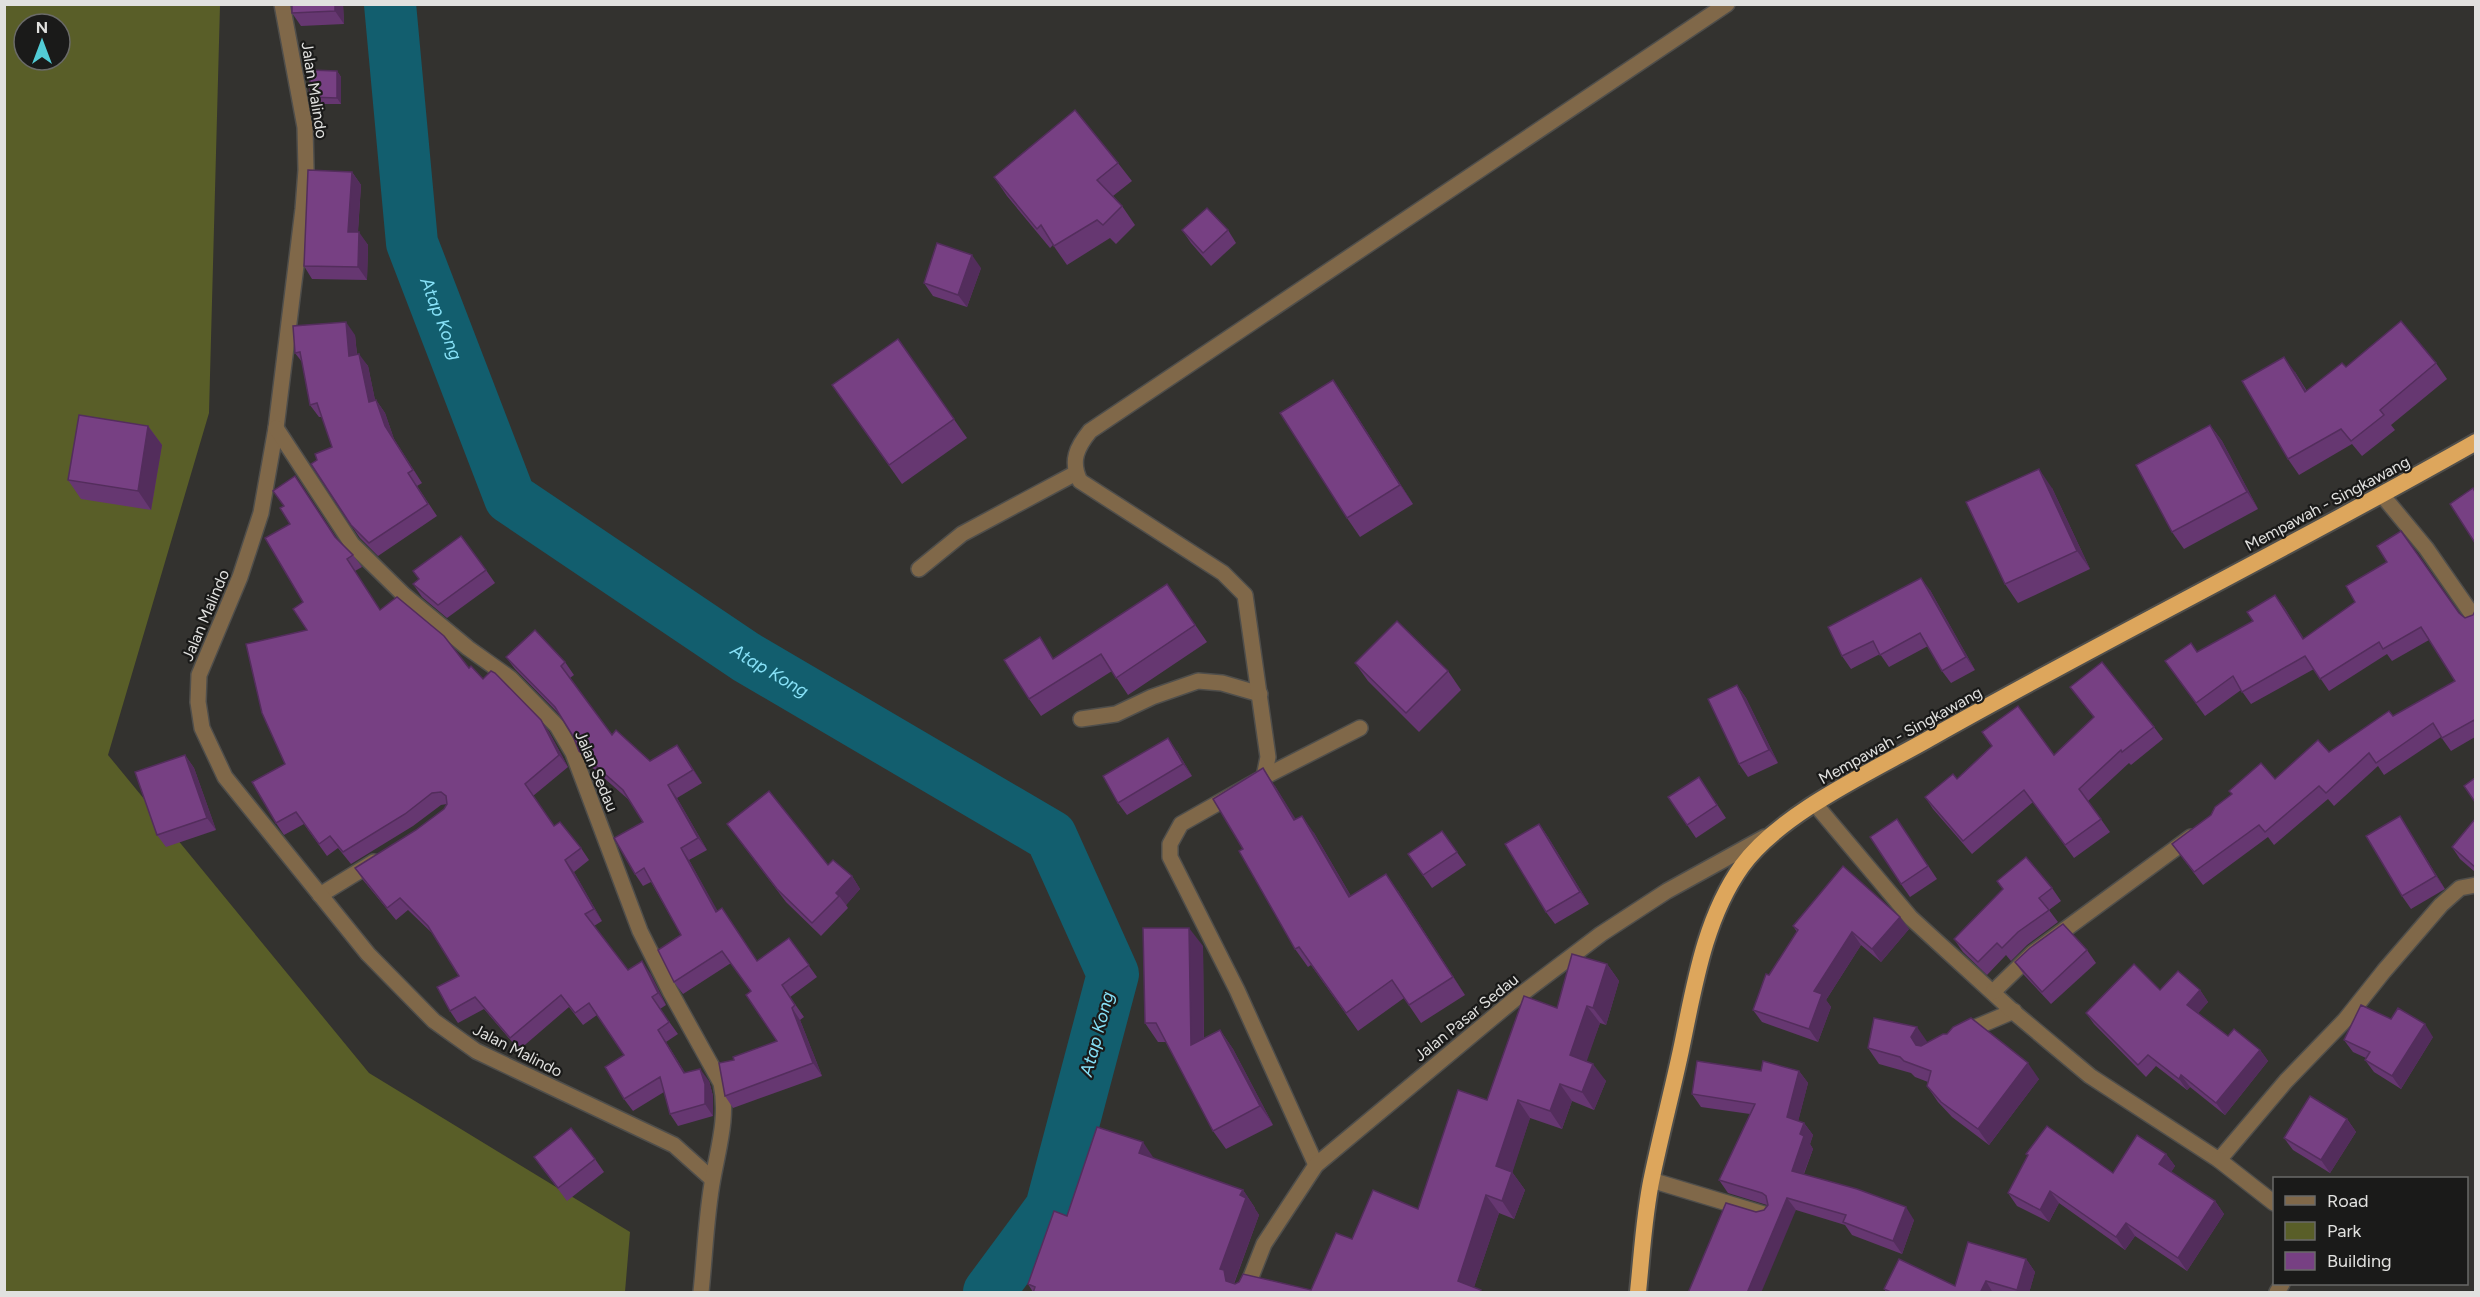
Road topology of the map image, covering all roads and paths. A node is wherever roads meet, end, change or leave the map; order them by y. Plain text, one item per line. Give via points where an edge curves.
1 (282, 4) edge
2 (1727, 4) edge
3 (276, 428) junction
4 (2475, 442) edge
5 (1076, 472) junction
6 (2382, 495) junction
7 (919, 569) dead end
8 (2475, 620) edge
9 (1260, 694) junction
10 (1081, 719) dead end
11 (1360, 728) dead end
12 (1264, 777) junction
13 (1815, 804) junction
14 (2204, 827) edge
15 (1773, 832) junction
16 (389, 852) edge
17 (2475, 885) edge
18 (320, 895) junction
19 (1993, 992) junction
20 (2014, 1011) junction
21 (1950, 1040) edge
22 (2219, 1160) junction
23 (1316, 1165) junction
24 (712, 1179) junction
25 (1651, 1180) junction
26 (2273, 1202) edge
27 (1767, 1215) edge
28 (701, 1293) edge
29 (1245, 1293) edge
30 (1638, 1293) edge

1 - 3 street, Jalan Malindo via 305,127 306,170
2 - 5 street via 1090,431 1076,453
3 - 18 street, Jalan Malindo via 261,513 240,577 199,675 198,702 202,728 225,777
3 - 24 street, Jalan Sedau via 352,544 404,595 510,678 557,726 568,744 640,931 721,1083 724,1125
4 - 6 highway, Mempawah - Singkawang
5 - 7 street via 962,534
5 - 9 street via 1080,481 1223,573 1245,595
6 - 8 street via 2426,548
6 - 13 highway, Mempawah - Singkawang via 2124,631
9 - 10 street via 1198,681 1152,696 1116,714
9 - 12 street via 1268,757
11 - 12 street
12 - 23 street via 1181,824 1170,844 1170,857 1237,990
13 - 15 highway, Mempawah - Singkawang
13 - 19 street via 1911,918
14 - 19 street via 2033,953
15 - 23 street, Jalan Pasar Sedau via 1667,891 1601,934 1515,999
15 - 25 highway, Mempawah - Singkawang via 1742,866 1721,903 1701,956
16 - 18 street
17 - 22 street via 2460,888 2441,905 2345,1020 2286,1081
18 - 24 street, Jalan Malindo via 368,954 434,1021 476,1052 674,1145
19 - 20 street
20 - 21 street via 1969,1028
20 - 22 street via 2090,1076
22 - 26 street
23 - 29 street, Jalan Pasar Sedau via 1264,1244
24 - 28 street, Jalan Sedau
25 - 27 street
25 - 30 highway, Mempawah - Singkawang

